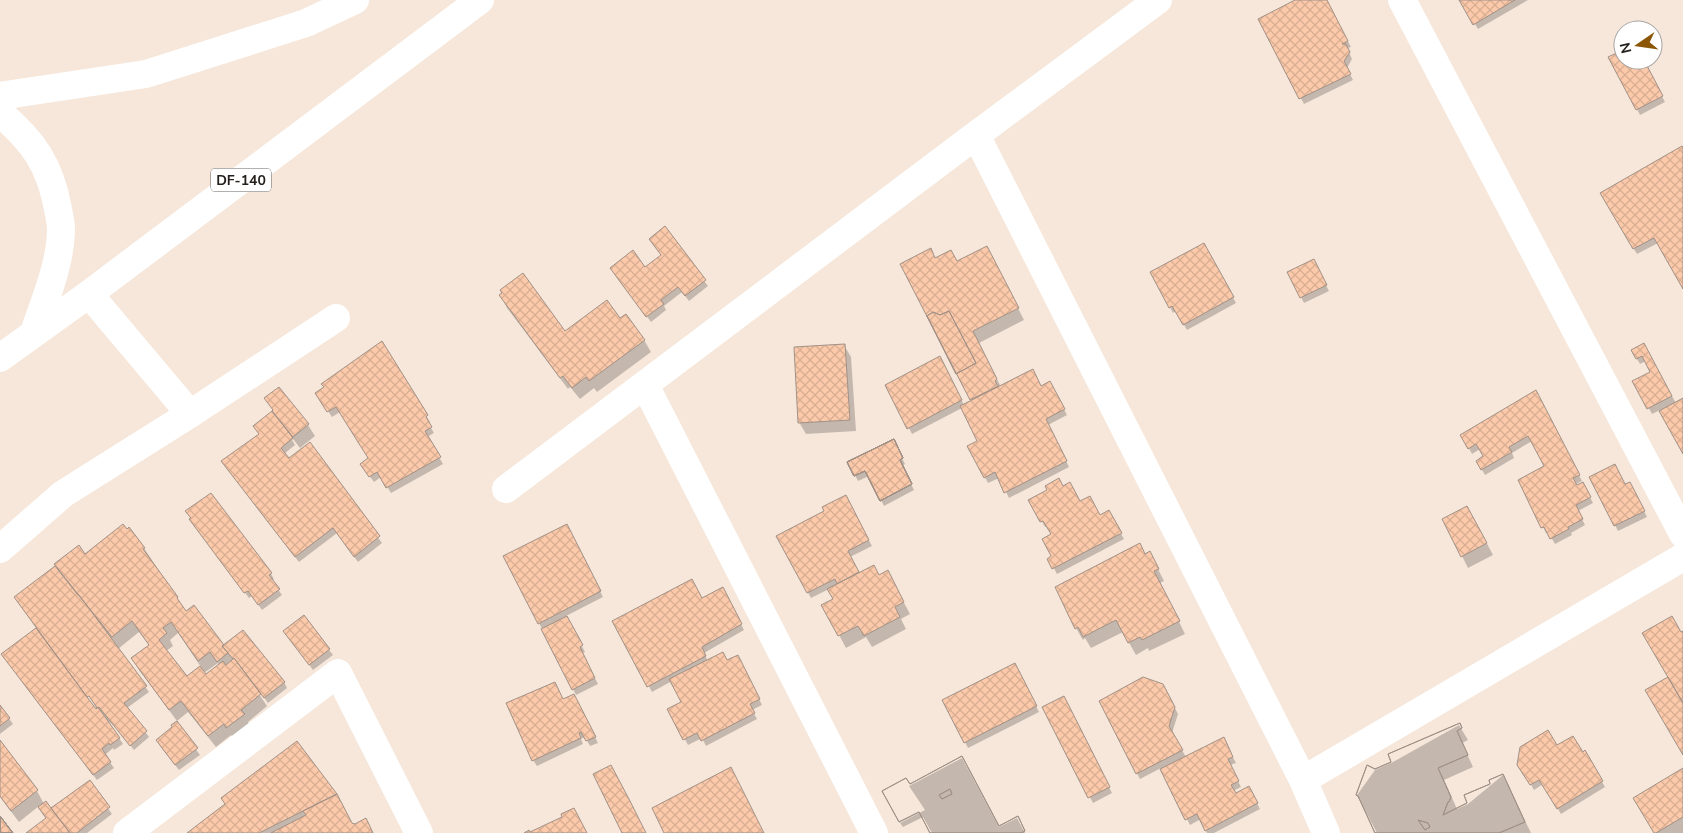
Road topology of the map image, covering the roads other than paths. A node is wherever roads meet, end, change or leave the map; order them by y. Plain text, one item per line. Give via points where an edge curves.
1 (355, 0) edge
2 (480, 0) edge
3 (1158, 0) edge
4 (1402, 0) edge
5 (1126, 9) edge
6 (0, 96) edge
7 (0, 113) edge
8 (976, 135) junction
9 (89, 294) junction
10 (336, 318) dead end
11 (34, 333) junction
12 (0, 358) edge
13 (645, 385) junction
14 (190, 414) junction
15 (506, 489) dead end
16 (1683, 534) edge
17 (0, 549) edge
18 (1683, 557) edge
19 (1303, 780) junction
20 (127, 833) edge
21 (419, 833) edge
22 (874, 833) edge
23 (1326, 833) edge

1 - 6 street via 306,23 146,74
2 - 9 street, DF-140
3 - 5 street
4 - 16 street
5 - 8 street
7 - 11 street via 21,131 40,156 54,189 61,228 55,268
8 - 13 street
8 - 19 street
9 - 11 street, DF-140
9 - 14 street
10 - 14 street
11 - 12 street, DF-140
13 - 15 street
13 - 22 street
14 - 17 street via 63,494
18 - 19 street
19 - 23 street
20 - 21 street via 338,673

